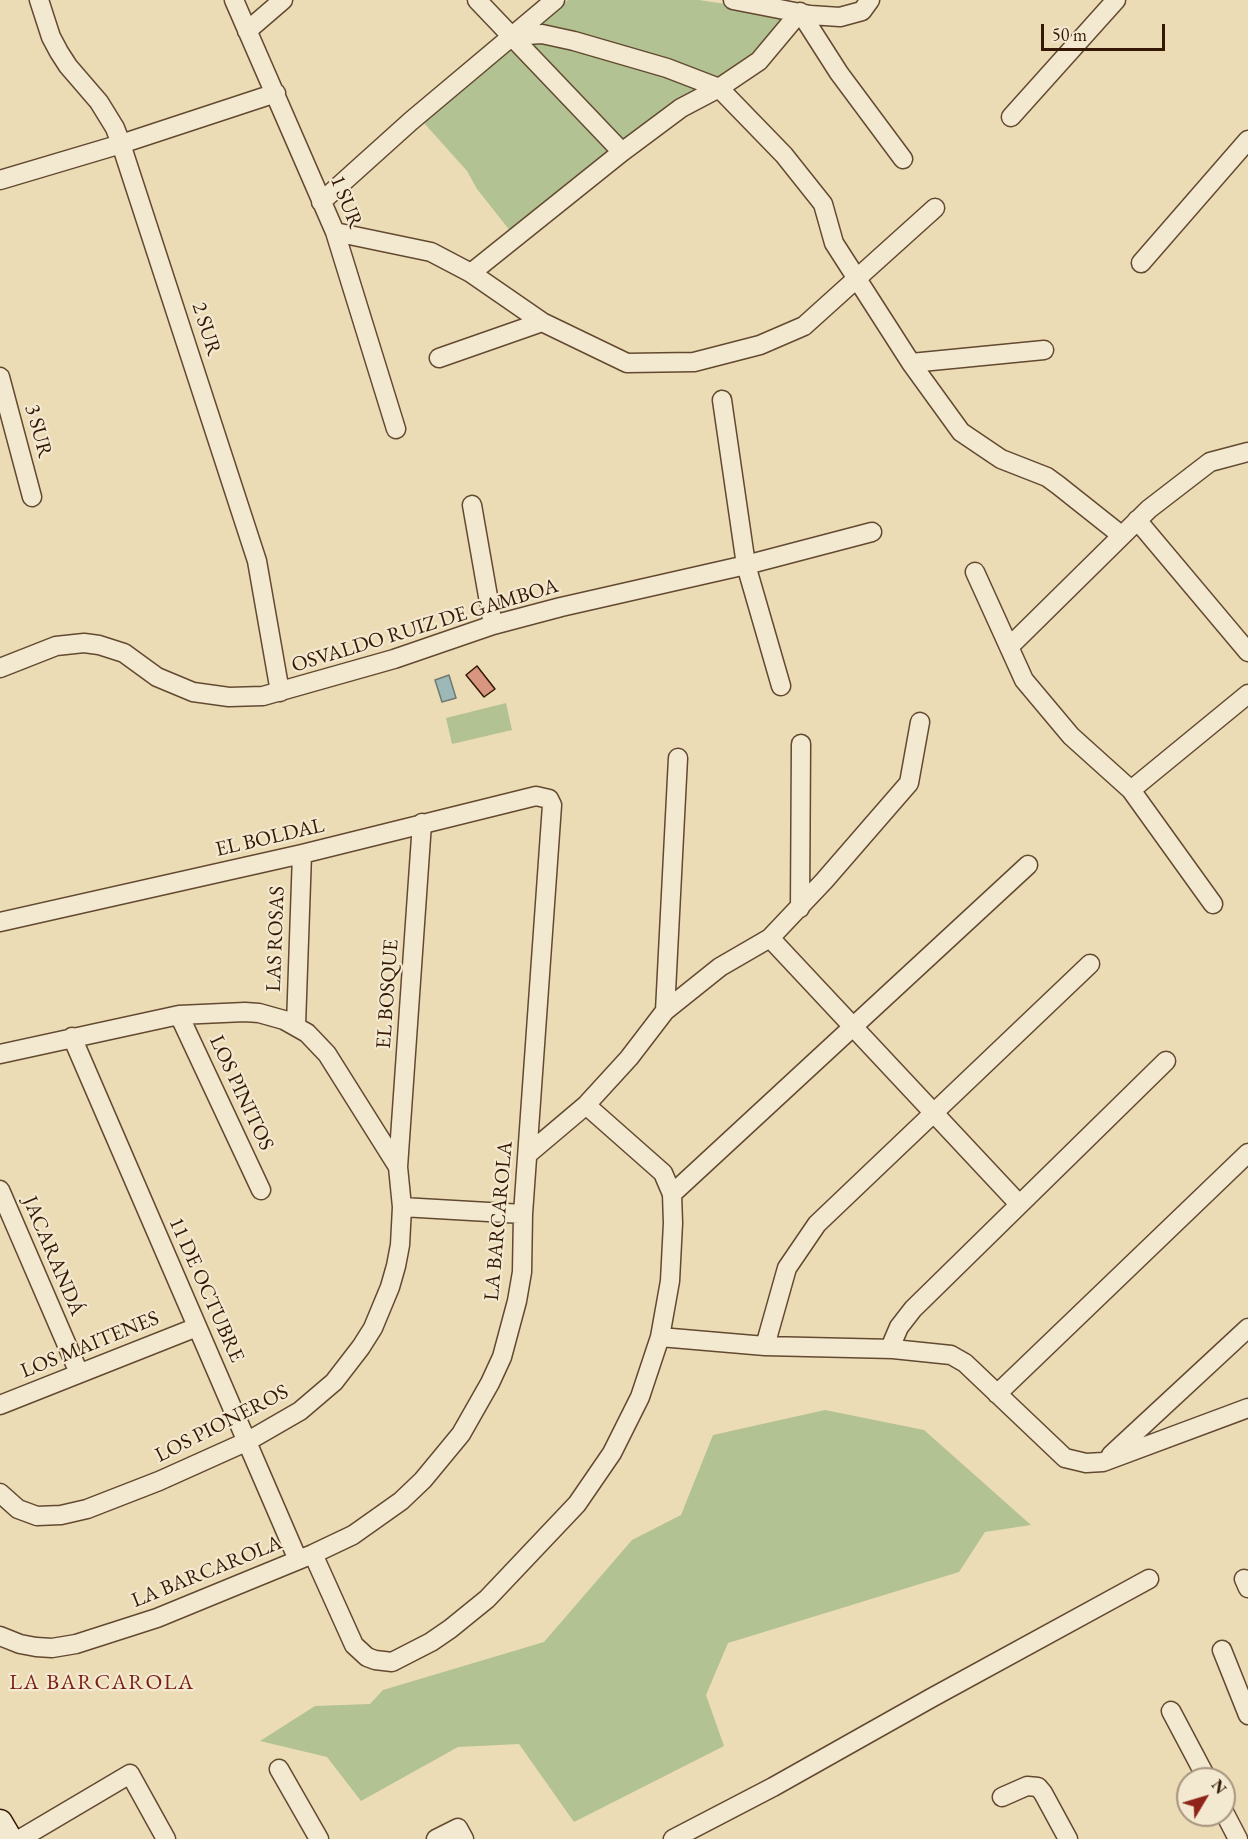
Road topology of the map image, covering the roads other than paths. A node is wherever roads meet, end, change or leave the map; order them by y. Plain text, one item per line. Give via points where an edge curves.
1 (39, 0) edge
2 (234, 0) edge
3 (283, 0) edge
4 (477, 0) edge
5 (555, 0) edge
6 (733, 0) edge
7 (870, 0) edge
8 (1116, 0) edge
9 (800, 12) junction
10 (247, 31) junction
11 (511, 36) junction
12 (719, 88) junction
13 (276, 93) junction
14 (1011, 117) dead end
15 (1248, 140) edge
16 (121, 144) junction
17 (622, 152) junction
18 (903, 159) dead end
19 (0, 180) edge
20 (321, 202) junction
21 (935, 208) dead end
22 (335, 232) junction
23 (1140, 263) dead end
24 (471, 273) junction
25 (857, 277) junction
26 (542, 322) junction
27 (1044, 350) dead end
28 (439, 358) dead end
29 (911, 363) junction
30 (0, 377) edge
31 (722, 400) dead end
32 (396, 429) dead end
33 (1248, 452) edge
34 (32, 497) dead end
35 (472, 505) dead end
36 (1137, 520) junction
37 (872, 532) dead end
38 (1121, 535) junction
39 (746, 565) junction
40 (975, 572) dead end
41 (493, 625) junction
42 (1010, 646) junction
43 (1248, 652) edge
44 (0, 668) edge
45 (781, 686) dead end
46 (280, 692) junction
47 (1248, 694) edge
48 (920, 722) dead end
49 (801, 744) dead end
50 (678, 758) dead end
51 (1131, 790) junction
52 (549, 799) joint
53 (422, 823) junction
54 (302, 854) junction
55 (1028, 865) dead end
56 (1214, 904) dead end
57 (800, 908) junction
58 (0, 922) edge
59 (770, 938) junction
60 (1090, 964) dead end
61 (665, 1011) junction
62 (179, 1015) junction
63 (296, 1025) junction
64 (853, 1028) junction
65 (72, 1037) junction
66 (0, 1054) edge
67 (1166, 1061) dead end
68 (586, 1105) junction
69 (933, 1113) junction
70 (1248, 1153) edge
71 (528, 1154) junction
72 (398, 1167) junction
73 (0, 1190) edge
74 (261, 1190) dead end
75 (672, 1194) junction
76 (1018, 1204) junction
77 (402, 1207) junction
78 (524, 1214) junction
79 (197, 1327) junction
80 (1248, 1328) edge
81 (660, 1337) junction
82 (765, 1346) junction
83 (893, 1349) junction
84 (79, 1374) junction
85 (997, 1394) junction
86 (0, 1405) edge
87 (1248, 1408) edge
88 (248, 1441) junction
89 (1103, 1462) junction
90 (0, 1493) edge
91 (306, 1557) junction
92 (1149, 1579) dead end
93 (0, 1636) edge
94 (1222, 1650) dead end
95 (1243, 1689) edge
96 (1171, 1711) dead end
97 (1248, 1715) edge
98 (1201, 1767) edge
99 (279, 1769) dead end
100 (1002, 1797) dead end
101 (0, 1822) edge
102 (10, 1839) edge
103 (20, 1839) edge
104 (166, 1839) edge
105 (319, 1839) edge
106 (436, 1839) edge
107 (464, 1839) edge
108 (673, 1839) edge
109 (1068, 1839) edge

1 - 16 street, 2 SUR via 59,52 103,108
2 - 10 street, 1 SUR
3 - 10 street
4 - 11 street
5 - 11 street
6 - 9 street
7 - 9 street via 862,11 840,17
8 - 14 street
9 - 12 street via 759,61
9 - 18 street via 839,73
10 - 13 street, 1 SUR
11 - 12 street via 542,34 574,41
11 - 17 street
11 - 20 street
12 - 17 street via 681,108
12 - 25 street via 784,155 823,204 834,243
13 - 16 street
13 - 20 street, 1 SUR
15 - 23 street
16 - 19 street
16 - 46 street, 2 SUR via 253,550
17 - 24 street
20 - 22 street, 1 SUR
21 - 25 street
22 - 24 street via 431,252
22 - 32 street, 1 SUR
24 - 26 street
25 - 26 street via 804,326 760,345 694,362 627,363
25 - 29 street
26 - 28 street
27 - 29 street
29 - 38 street via 961,432 1002,459 1047,477
30 - 34 street, 3 SUR
31 - 39 street
33 - 36 street via 1210,462
35 - 41 street
36 - 38 street
36 - 43 street
37 - 39 street, OSVALDO RUIZ DE GAMBOA
38 - 42 street
39 - 41 street, OSVALDO RUIZ DE GAMBOA
39 - 45 street
40 - 42 street
41 - 46 street, OSVALDO RUIZ DE GAMBOA
42 - 51 street via 1024,681 1071,736
44 - 46 street, OSVALDO RUIZ DE GAMBOA via 56,646 84,643 124,653 157,677 193,692 229,697
47 - 51 street
48 - 57 street via 909,783
49 - 57 street
50 - 61 street
51 - 56 street
52 - 53 street, EL BOLDAL via 536,796
52 - 71 street, LA BARCAROLA via 552,805
53 - 54 street, EL BOLDAL
53 - 72 street, EL BOSQUE
54 - 58 street, EL BOLDAL
54 - 63 street, LAS ROSAS
55 - 64 street
57 - 59 street
59 - 61 street via 720,967
59 - 64 street
60 - 69 street
61 - 68 street
62 - 63 street, LOS PIONEROS via 259,1013
62 - 65 street, LOS PIONEROS
62 - 74 street, LOS PINITOS
63 - 72 street, LOS PIONEROS via 327,1054
64 - 69 street
64 - 75 street
65 - 66 street, LOS PIONEROS
65 - 79 street, 11 DE OCTUBRE
67 - 76 street
68 - 71 street
68 - 75 street via 663,1173
69 - 76 street
69 - 82 street via 817,1224 788,1268
70 - 85 street
71 - 78 street, LA BARCAROLA
72 - 77 street, LOS PIONEROS
73 - 84 street, JACARANDÁ
75 - 81 street, 11 DE OCTUBRE via 670,1281
76 - 83 street via 903,1320
77 - 78 street
77 - 88 street, LOS PIONEROS via 400,1245 390,1287 361,1347 318,1397
78 - 91 street, LA BARCAROLA via 522,1272 513,1320 477,1409 443,1458 401,1501 353,1535
79 - 84 street, LOS MAITENES
79 - 88 street, 11 DE OCTUBRE
80 - 89 street
81 - 82 street
81 - 91 street, 11 DE OCTUBRE via 627,1425 577,1504 487,1599 431,1642 392,1662 375,1660 360,1652
82 - 83 street
83 - 85 street via 951,1355
84 - 86 street, LOS MAITENES
85 - 89 street via 1065,1458
87 - 89 street
88 - 90 street, LOS PIONEROS via 122,1496 61,1515 28,1513
88 - 91 street, 11 DE OCTUBRE
91 - 93 street, LA BARCAROLA via 157,1618 76,1644 36,1647
92 - 108 street
94 - 95 street
95 - 97 street
96 - 98 street
99 - 105 street
100 - 109 street via 1027,1786 1038,1787
101 - 102 main road
103 - 104 street via 130,1774
106 - 107 street via 458,1828

